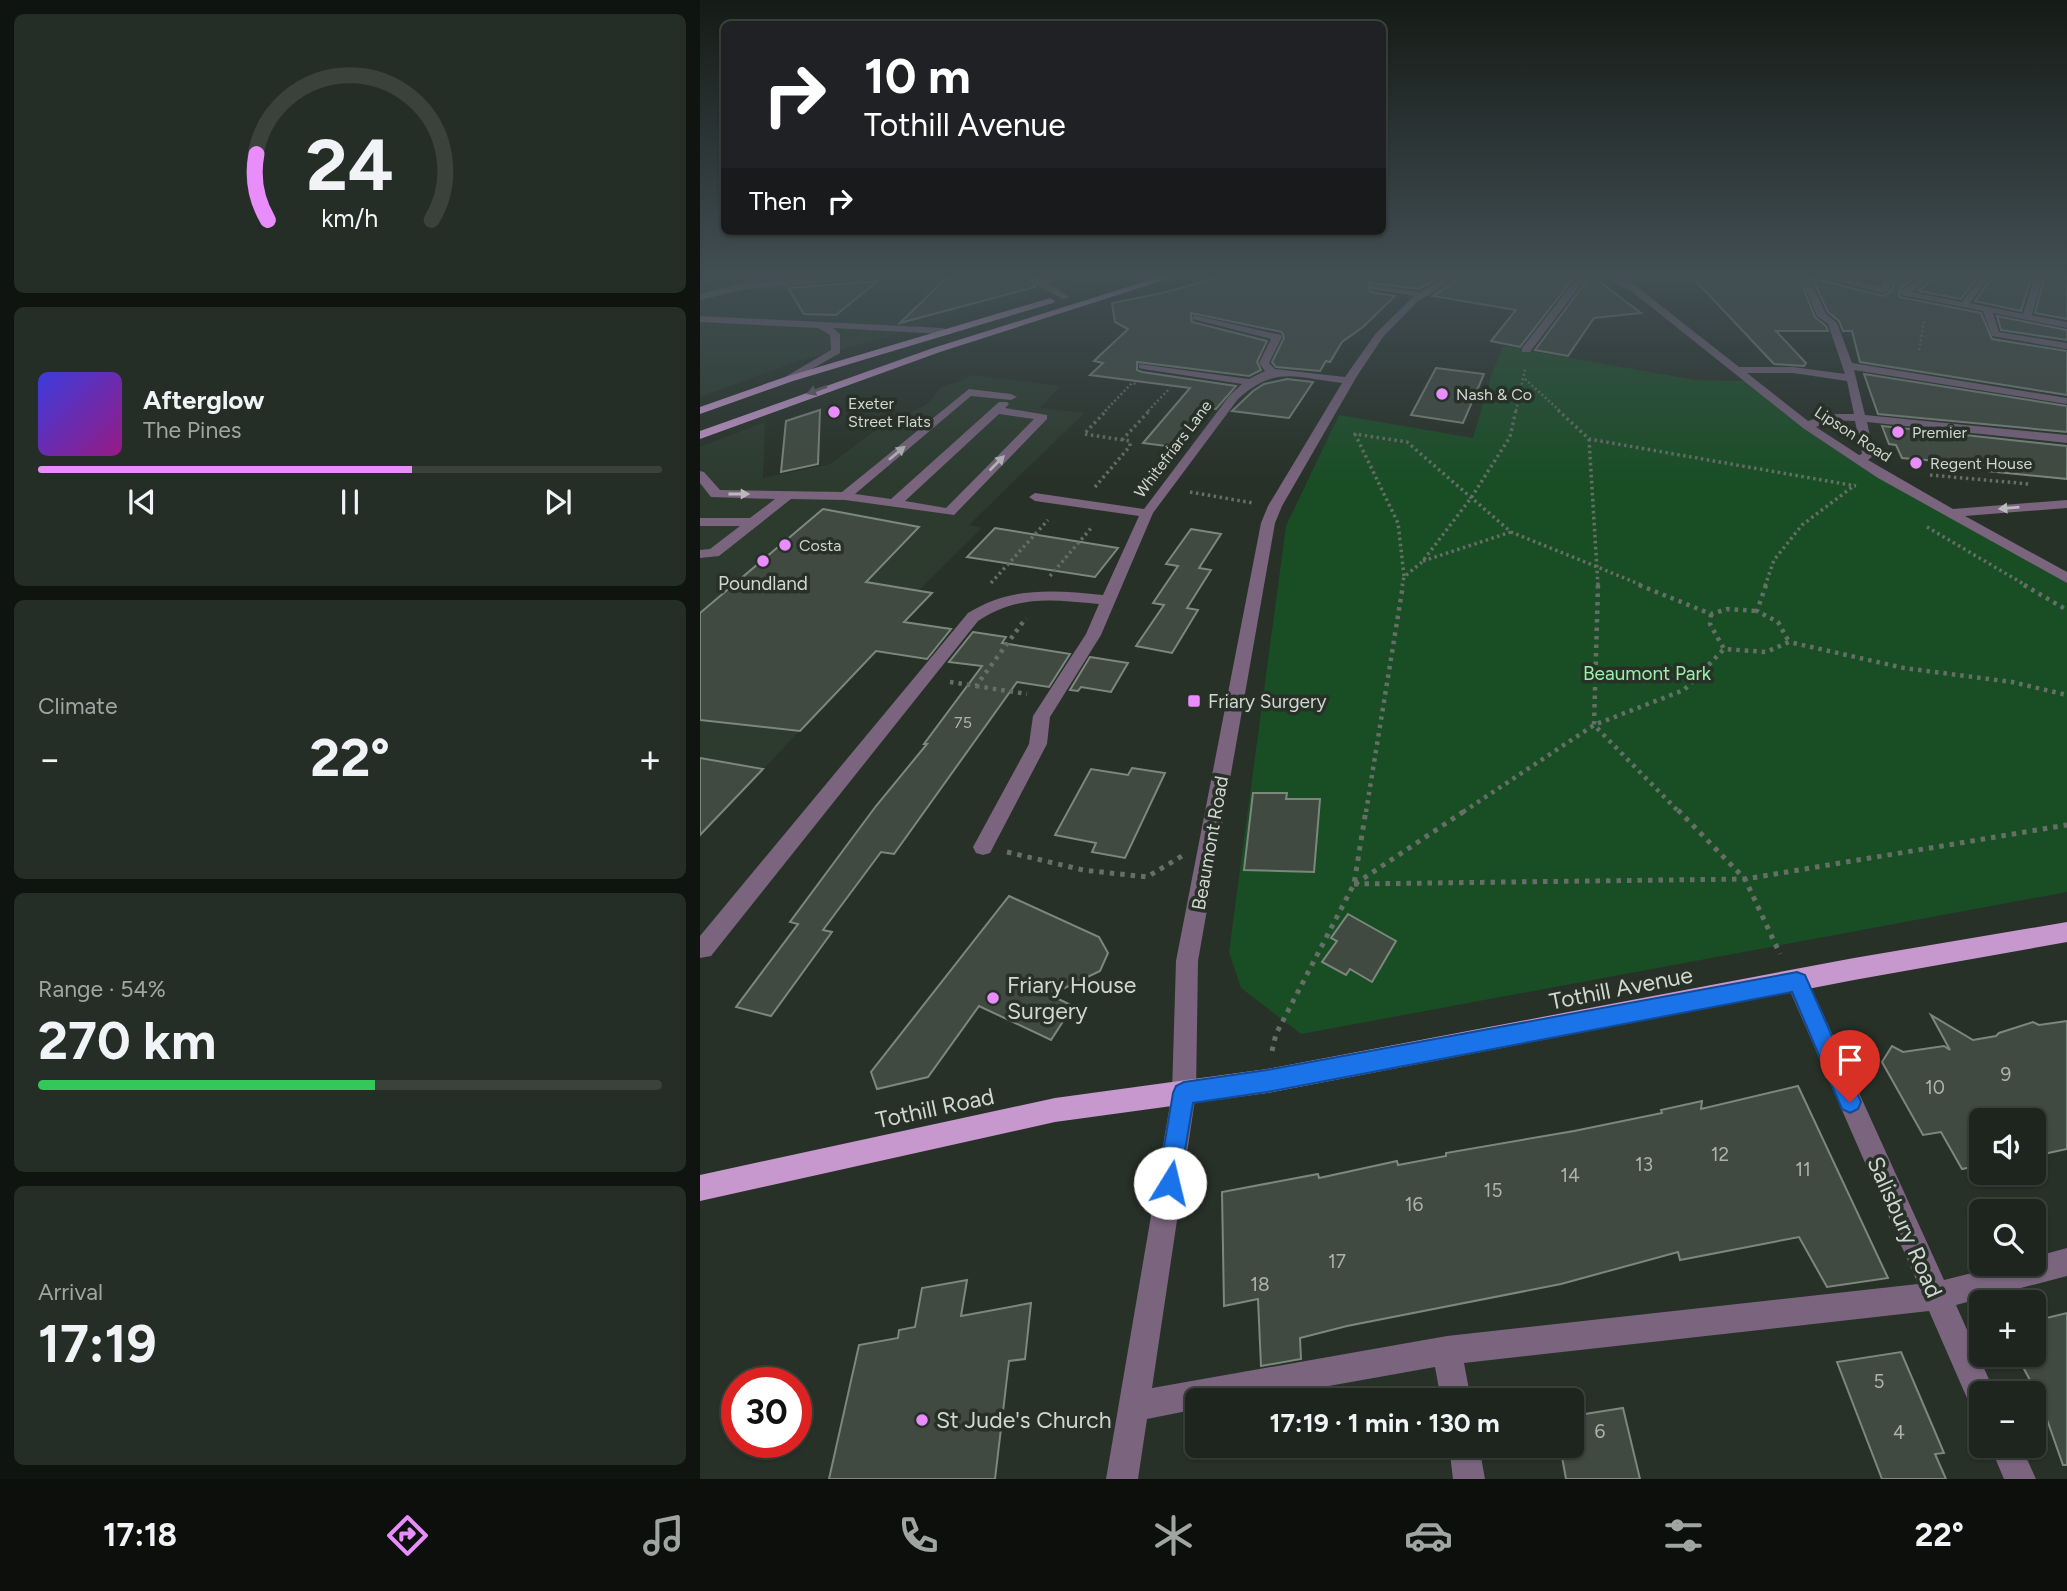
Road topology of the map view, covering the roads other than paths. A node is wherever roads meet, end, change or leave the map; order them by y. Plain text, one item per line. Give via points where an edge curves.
1 (836, 344) edge
2 (901, 344) edge
3 (955, 344) edge
4 (1273, 344) edge
5 (1372, 344) edge
6 (1531, 344) edge
7 (1703, 344) edge
8 (1840, 344) edge
9 (1526, 350) road end
10 (1143, 366) dead end
11 (1848, 366) junction
12 (1737, 370) junction
13 (1272, 372) junction
14 (1852, 378) junction
15 (789, 379) junction
16 (1348, 381) junction
17 (1250, 382) junction
18 (2067, 401) edge
19 (995, 410) junction
20 (700, 411) edge
21 (1859, 418) junction
22 (1807, 426) junction
23 (700, 435) edge
24 (2067, 439) edge
25 (1861, 460) junction
26 (700, 475) edge
27 (788, 495) junction
28 (845, 496) junction
29 (1035, 497) dead end
30 (895, 503) junction
31 (2067, 504) edge
32 (1147, 513) junction
33 (1951, 513) junction
34 (700, 522) edge
35 (753, 522) junction
36 (707, 553) edge
37 (2067, 578) edge
38 (1107, 600) junction
39 (983, 847) road end
40 (2067, 932) edge
41 (704, 949) dead end
42 (1797, 982) junction
43 (1184, 1093) junction
44 (700, 1188) edge
45 (2067, 1262) edge
46 (1936, 1296) junction
47 (1447, 1350) junction
48 (1975, 1381) edge
49 (1454, 1388) edge
50 (1133, 1406) junction
51 (1466, 1458) edge
52 (2010, 1458) edge
53 (1122, 1479) edge
54 (1469, 1479) edge
55 (2020, 1479) edge

1 - 15 street via 836,351
2 - 15 main road
3 -> 23 main road
4 - 13 street via 1264,363
5 - 16 street, Beaumont Road
6 - 9 street
7 - 12 street, Lipson Road
8 - 11 street
10 - 17 street
11 - 14 street
11 - 18 street
12 - 14 street via 1793,370
12 - 22 street, Lipson Road
13 - 16 street
13 - 17 street, Whitefriars Lane
14 - 21 street
15 - 20 main road
16 - 43 street, Beaumont Road via 1268,523 1187,961
17 - 32 street, Whitefriars Lane
28 -> 19 street via 970,392 1010,397
19 - 30 street
30 -> 19 street via 949,512 1043,417
21 - 22 street via 1830,417
21 - 24 street
21 - 25 street via 1868,455
22 - 25 street, Lipson Road
25 - 33 street, Lipson Road
26 -> 27 street via 716,494
27 - 28 street
27 - 35 street
28 - 30 street
29 - 32 street
31 -> 33 street
32 - 38 street, Whitefriars Lane
33 - 37 street, Lipson Road
34 - 35 street
35 - 36 street
38 - 39 street, Whitefriars Lane via 1093,635 1042,716 1038,744
38 - 41 street via 1014,596 989,605 973,618
40 - 42 main road, Tothill Avenue
42 - 43 main road, Tothill Avenue
42 - 46 street, Salisbury Road
43 - 44 main road, Tothill Road via 1055,1110
43 - 50 street, Beaumont Road
45 - 46 street
46 - 47 street
46 - 48 street, Salisbury Road
47 - 49 street
47 - 50 street
50 - 53 street, Beaumont Road
51 - 54 street
52 - 55 street

